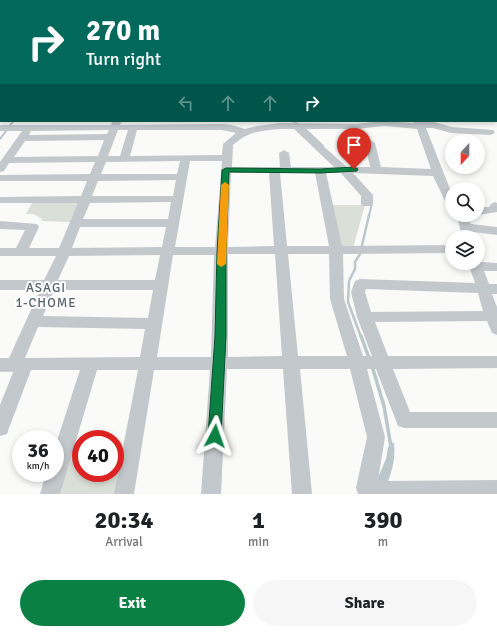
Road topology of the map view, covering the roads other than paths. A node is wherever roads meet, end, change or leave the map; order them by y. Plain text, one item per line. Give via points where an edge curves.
1 (392, 122) edge
2 (434, 123) edge
3 (321, 124) edge
4 (385, 124) junction
5 (419, 124) edge
6 (234, 127) edge
7 (301, 127) junction
8 (0, 128) edge
9 (29, 128) junction
10 (133, 128) junction
11 (114, 129) edge
12 (490, 132) dead end
13 (22, 138) junction
14 (370, 143) dead end
15 (284, 153) dead end
16 (186, 158) junction
17 (101, 159) junction
18 (124, 159) junction
19 (7, 160) junction
20 (226, 164) junction
21 (0, 169) edge
22 (343, 169) junction
23 (274, 170) junction
24 (286, 170) junction
25 (376, 170) junction
26 (320, 171) junction
27 (437, 173) junction
28 (182, 177) junction
29 (0, 178) edge
30 (94, 178) junction
31 (445, 193) edge
32 (178, 199) junction
33 (0, 200) edge
34 (85, 200) junction
35 (367, 204) dead end
36 (495, 206) dead end
37 (485, 210) edge
38 (76, 223) junction
39 (172, 223) junction
40 (0, 225) edge
41 (485, 231) edge
42 (497, 231) edge
43 (445, 249) edge
44 (280, 251) junction
45 (336, 251) junction
46 (0, 252) edge
47 (20, 252) junction
48 (64, 252) junction
49 (166, 252) junction
50 (221, 252) junction
51 (485, 265) edge
52 (497, 267) edge
53 (480, 270) edge
54 (0, 285) edge
55 (49, 285) junction
56 (161, 285) junction
57 (490, 288) edge
58 (365, 317) junction
59 (33, 320) junction
60 (496, 320) edge
61 (154, 324) junction
62 (497, 362) edge
63 (357, 363) junction
64 (382, 363) junction
65 (13, 364) edge
66 (90, 364) junction
67 (148, 364) junction
68 (219, 364) junction
69 (291, 364) junction
70 (497, 420) edge
71 (0, 428) edge
72 (497, 490) edge
73 (364, 491) edge
74 (387, 492) edge
75 (50, 494) edge
76 (124, 494) edge
77 (211, 494) edge
78 (302, 494) edge

1 - 4 street
2 - 5 street
2 - 12 street via 450,130
3 - 4 street via 363,127
3 - 7 street
4 - 5 street
5 - 27 street
6 - 7 street via 248,130
6 - 10 street
6 - 20 street via 228,144
7 - 22 street
8 - 9 street
9 - 11 street
9 - 13 street
10 - 11 street
10 - 18 street
11 - 13 street
11 - 17 street
13 - 19 street
14 - 25 street
15 - 24 street
16 - 18 street
16 - 20 street
16 - 28 street
17 - 18 street
17 - 19 street
17 - 30 street
19 - 21 street
20 - 23 street
20 - 50 street
22 - 25 street
22 - 26 street
22 - 35 street via 367,195
23 - 24 street
23 - 44 street
24 - 26 street
25 - 27 street
26 - 45 street
27 - 31 street
28 - 30 street
28 - 32 street
29 - 30 street
30 - 34 street
32 - 34 street
32 - 39 street
33 - 34 street
34 - 38 street
36 - 37 street via 495,209
38 - 39 street
38 - 48 street
39 - 49 street
40 - 47 street via 32,228
41 - 42 street
43 - 45 street
44 - 45 street
44 - 50 street
44 - 69 street
45 - 63 street via 337,299
46 - 47 street
47 - 48 street
48 - 49 street
48 - 55 street
49 - 50 street
49 - 56 street
50 - 68 street
51 - 52 street
53 - 57 street
54 - 55 street
55 - 56 street
55 - 59 street
56 - 61 street
57 - 58 street via 360,284 358,292
57 - 60 street
58 - 60 street
58 - 64 street
59 - 61 street
59 - 65 street
61 - 67 street
62 - 64 street
63 - 64 street
63 - 69 street
63 - 73 street via 376,437
64 - 70 street via 404,420
65 - 66 street
65 - 71 street
66 - 67 street
66 - 75 street
67 - 68 street
67 - 76 street
68 - 69 street
68 - 77 street
69 - 78 street
72 - 74 street
73 - 74 street

